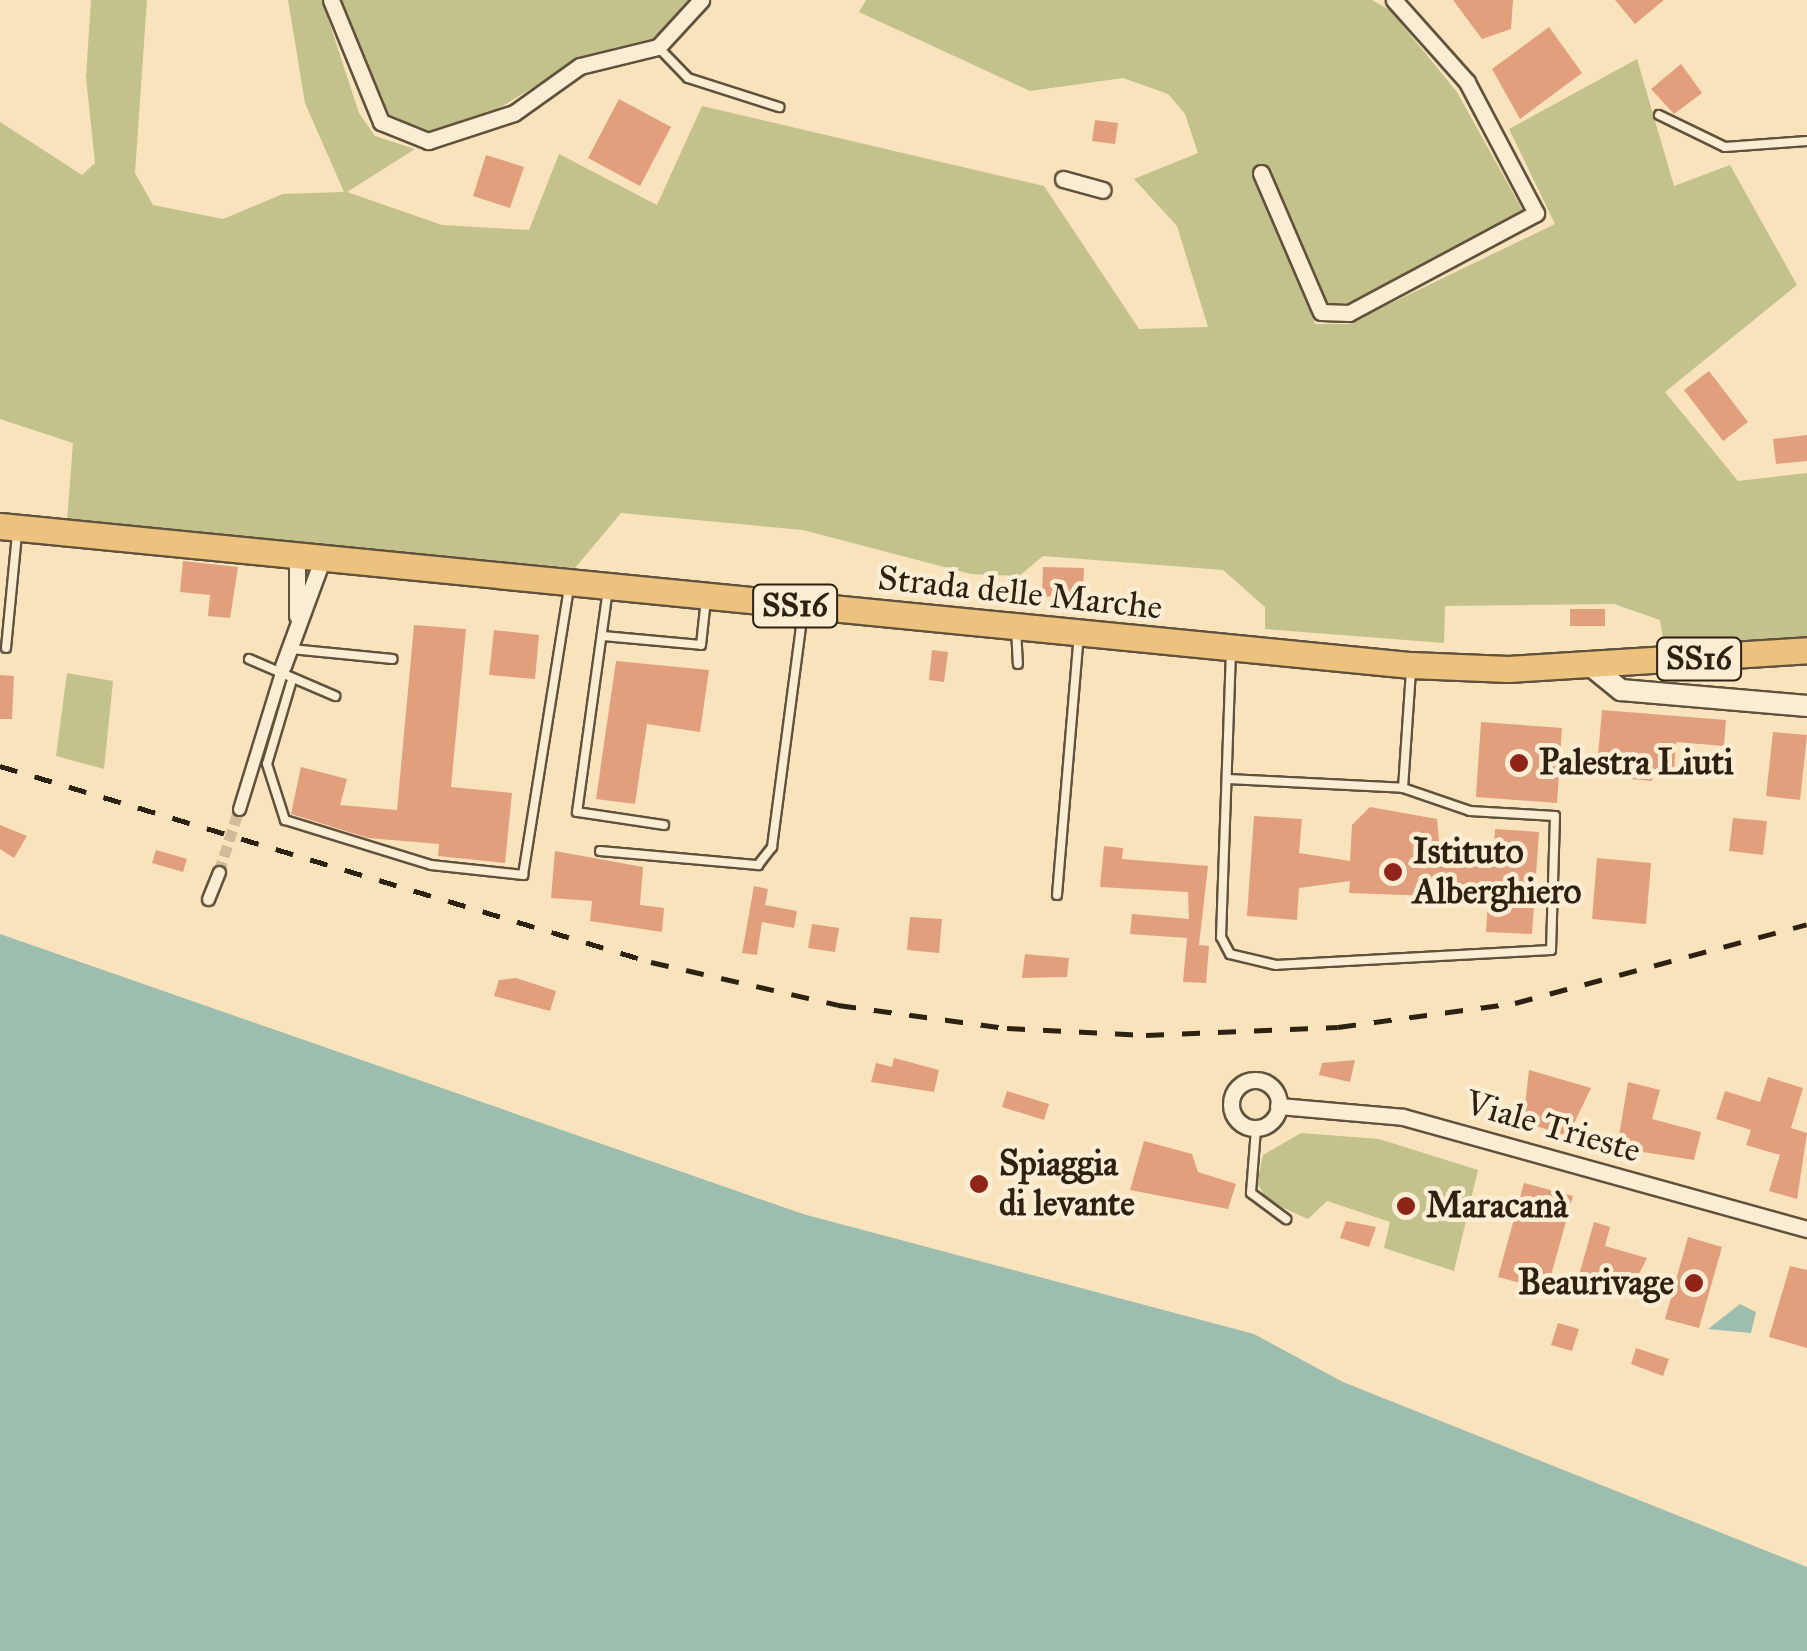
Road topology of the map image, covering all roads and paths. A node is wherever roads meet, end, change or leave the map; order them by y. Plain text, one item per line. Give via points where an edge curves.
1 (330, 0) edge
2 (701, 0) edge
3 (1394, 0) edge
4 (658, 47) junction
5 (779, 107) dead end
6 (1660, 115) dead end
7 (1807, 141) edge
8 (1261, 172) dead end
9 (1062, 179) dead end
10 (1103, 190) dead end
11 (9, 527) edge
12 (297, 554) junction
13 (324, 557) junction
14 (570, 581) junction
15 (608, 584) junction
16 (706, 594) junction
17 (804, 607) junction
18 (297, 616) junction
19 (1016, 626) junction
20 (1079, 634) junction
21 (603, 636) junction
22 (6, 648) dead end
23 (290, 648) junction
24 (1231, 648) junction
25 (1807, 650) edge
26 (393, 658) dead end
27 (249, 659) dead end
28 (1018, 664) dead end
29 (1411, 665) junction
30 (283, 666) junction
31 (1590, 666) junction
32 (291, 683) junction
33 (335, 696) dead end
34 (1807, 706) edge
35 (1228, 779) junction
36 (1402, 788) junction
37 (238, 809) tunnel mouth
38 (664, 825) dead end
39 (600, 851) dead end
40 (219, 872) tunnel mouth
41 (1057, 895) dead end
42 (208, 899) dead end
43 (1278, 1106) junction
44 (1256, 1129) junction
45 (1286, 1219) dead end
46 (1807, 1230) edge

1 - 4 street via 382,122 428,141 514,113 580,66
2 - 4 street
3 - 8 street via 1434,36 1504,144 1536,214 1348,313 1321,312
4 - 5 lane via 688,78
6 - 7 lane via 1725,147
9 - 10 street
11 - 12 main road, Strada delle Marche / SS16
11 - 22 lane
12 - 13 main road, Strada delle Marche / SS16
12 - 18 street
13 - 14 main road, Strada delle Marche / SS16
13 - 18 street
14 - 15 main road, Strada delle Marche / SS16
14 - 32 lane via 523,875 431,865 285,820 266,764
15 - 16 main road, Strada delle Marche / SS16
15 - 21 lane
16 - 17 main road, Strada delle Marche / SS16
16 - 21 lane via 702,646
17 - 19 main road, Strada delle Marche / SS16
17 - 39 lane via 772,847 758,865
18 - 23 street
19 - 20 main road, Strada delle Marche / SS16
19 - 28 lane
20 - 24 main road, Strada delle Marche / SS16
20 - 41 lane
21 - 38 lane via 577,812
23 - 26 lane
23 - 30 street
24 - 29 main road, Strada delle Marche / SS16
24 - 35 lane
25 - 31 main road, SS16
27 - 30 lane
29 - 31 main road, Strada delle Marche / SS16
29 - 36 lane
30 - 32 lane
30 - 37 street
31 - 34 street via 1621,690
32 - 33 lane
35 - 36 lane
35 - 36 lane via 1221,938 1230,954 1276,965 1551,950 1555,816 1470,811
40 - 42 street
43 - 44 street
43 - 44 street via 1262,1082 1238,1087 1233,1114
43 - 46 street, Viale Trieste via 1403,1117
44 - 45 lane via 1251,1193

